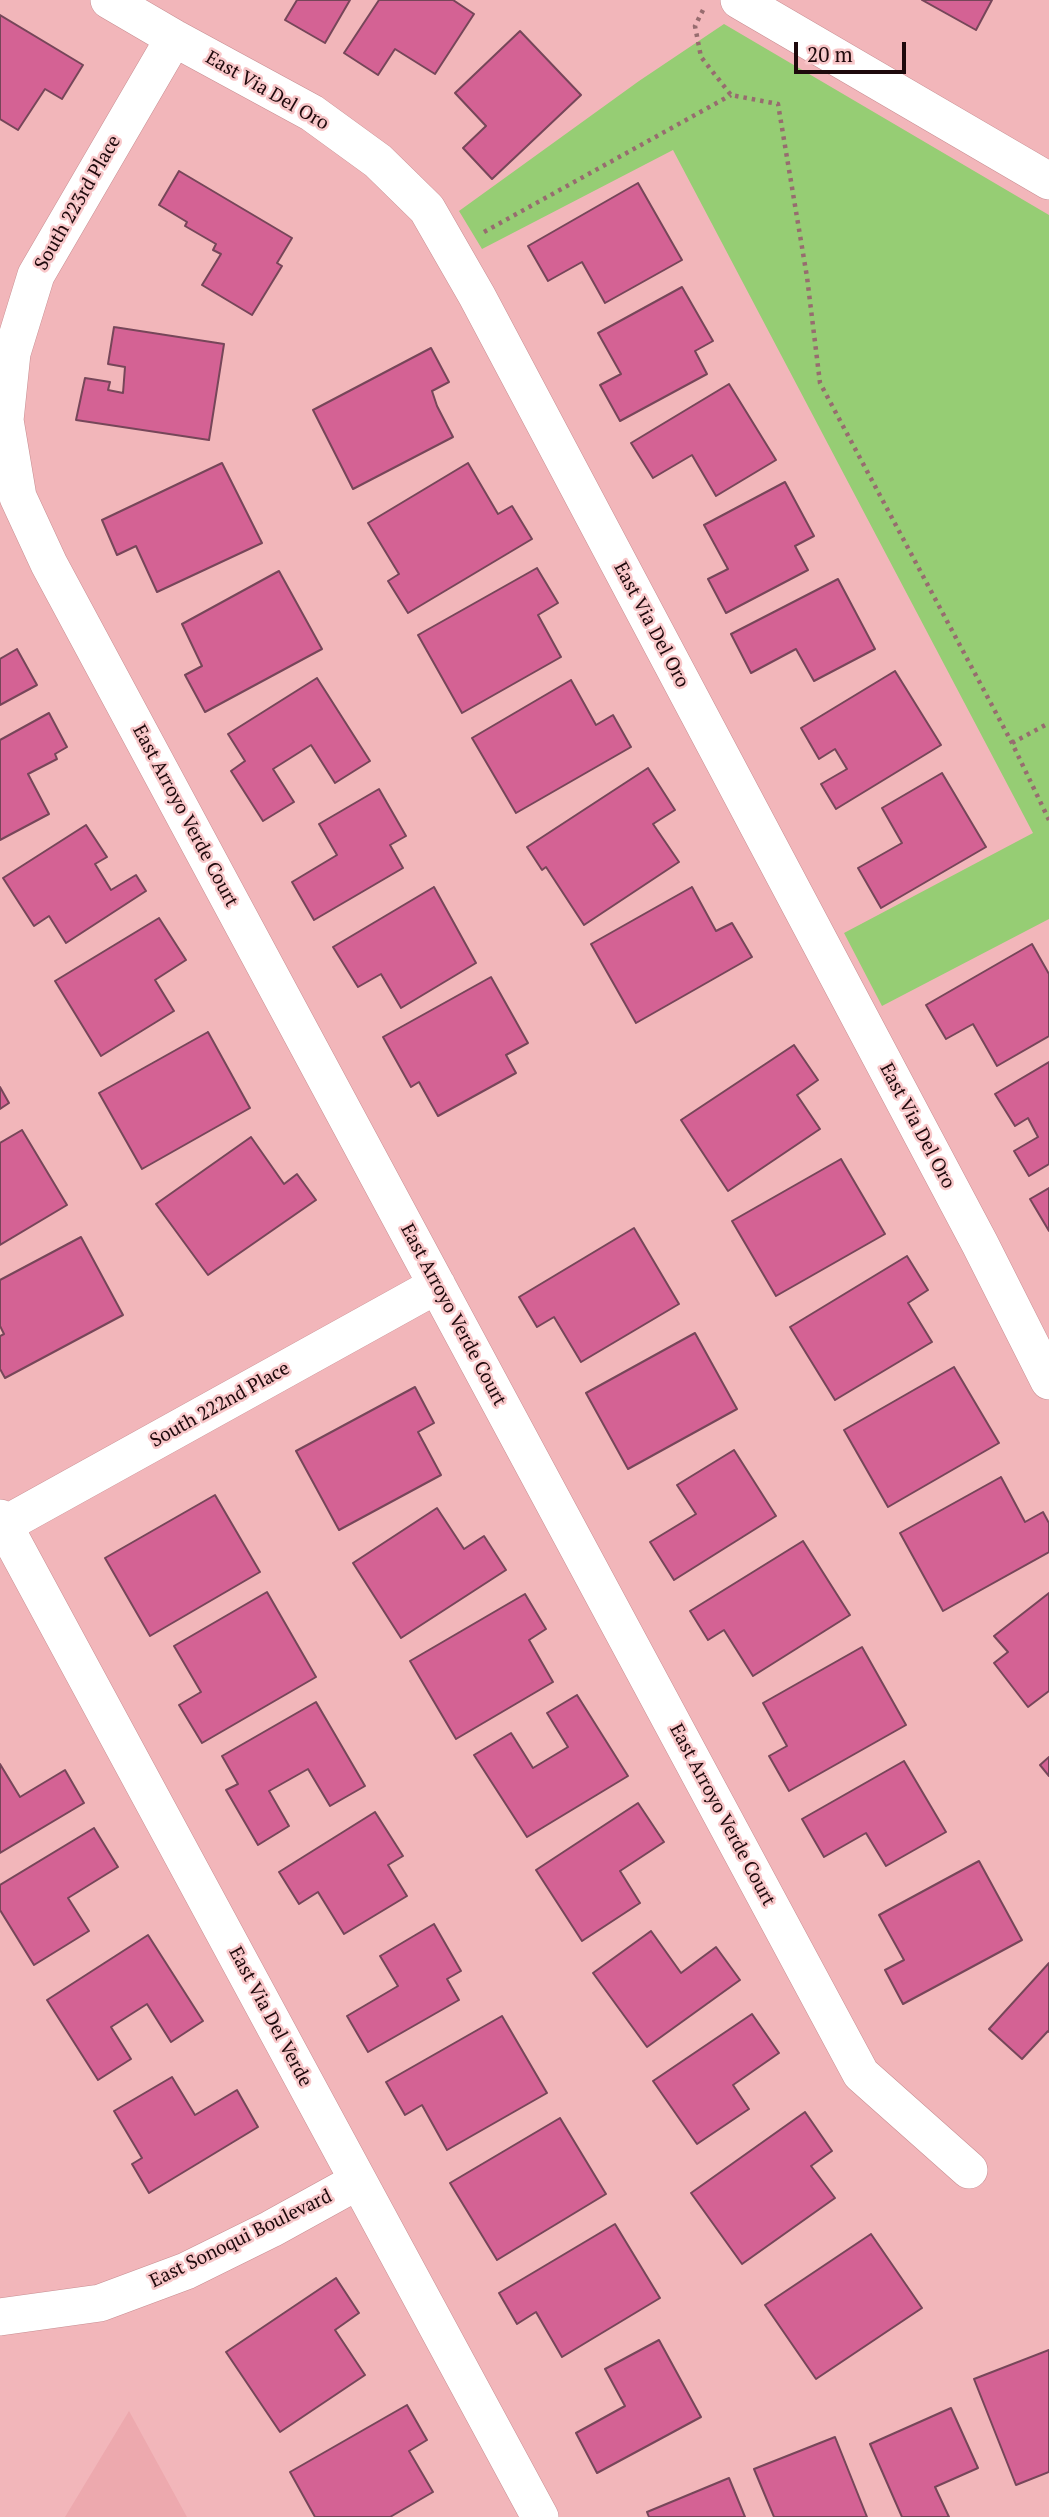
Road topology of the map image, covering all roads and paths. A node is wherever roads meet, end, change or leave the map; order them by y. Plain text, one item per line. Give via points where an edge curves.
1 (109, 0) edge
2 (708, 0) edge
3 (751, 3) edge
4 (174, 38) junction
5 (731, 95) junction
6 (1049, 181) edge
7 (450, 251) junction
8 (5, 420) joint
9 (1049, 723) edge
10 (1012, 743) junction
11 (1049, 820) edge
12 (437, 1285) junction
13 (1049, 1381) edge
14 (2, 1522) edge
15 (969, 2170) dead end
16 (358, 2181) junction
17 (0, 2317) edge
18 (540, 2517) edge

1 - 4 street, East Via Del Oro
2 - 5 path via 695,26 701,57
3 - 6 street
4 - 7 street, East Via Del Oro via 312,113 378,161 426,209
4 - 8 street, South 223rd Place via 36,275 12,353
5 - 7 path
5 - 10 path via 778,104 820,383
7 - 13 street, East Via Del Oro
8 - 12 street, East Arroyo Verde Court via 18,497 50,564
9 - 10 path
10 - 11 path
12 - 14 street, South 222nd Place
12 - 15 street, East Arroyo Verde Court via 861,2074
14 - 16 street, East Via Del Verde
16 - 17 street, East Sonoqui Boulevard via 173,2276 100,2303
16 - 18 street, East Via Del Verde

